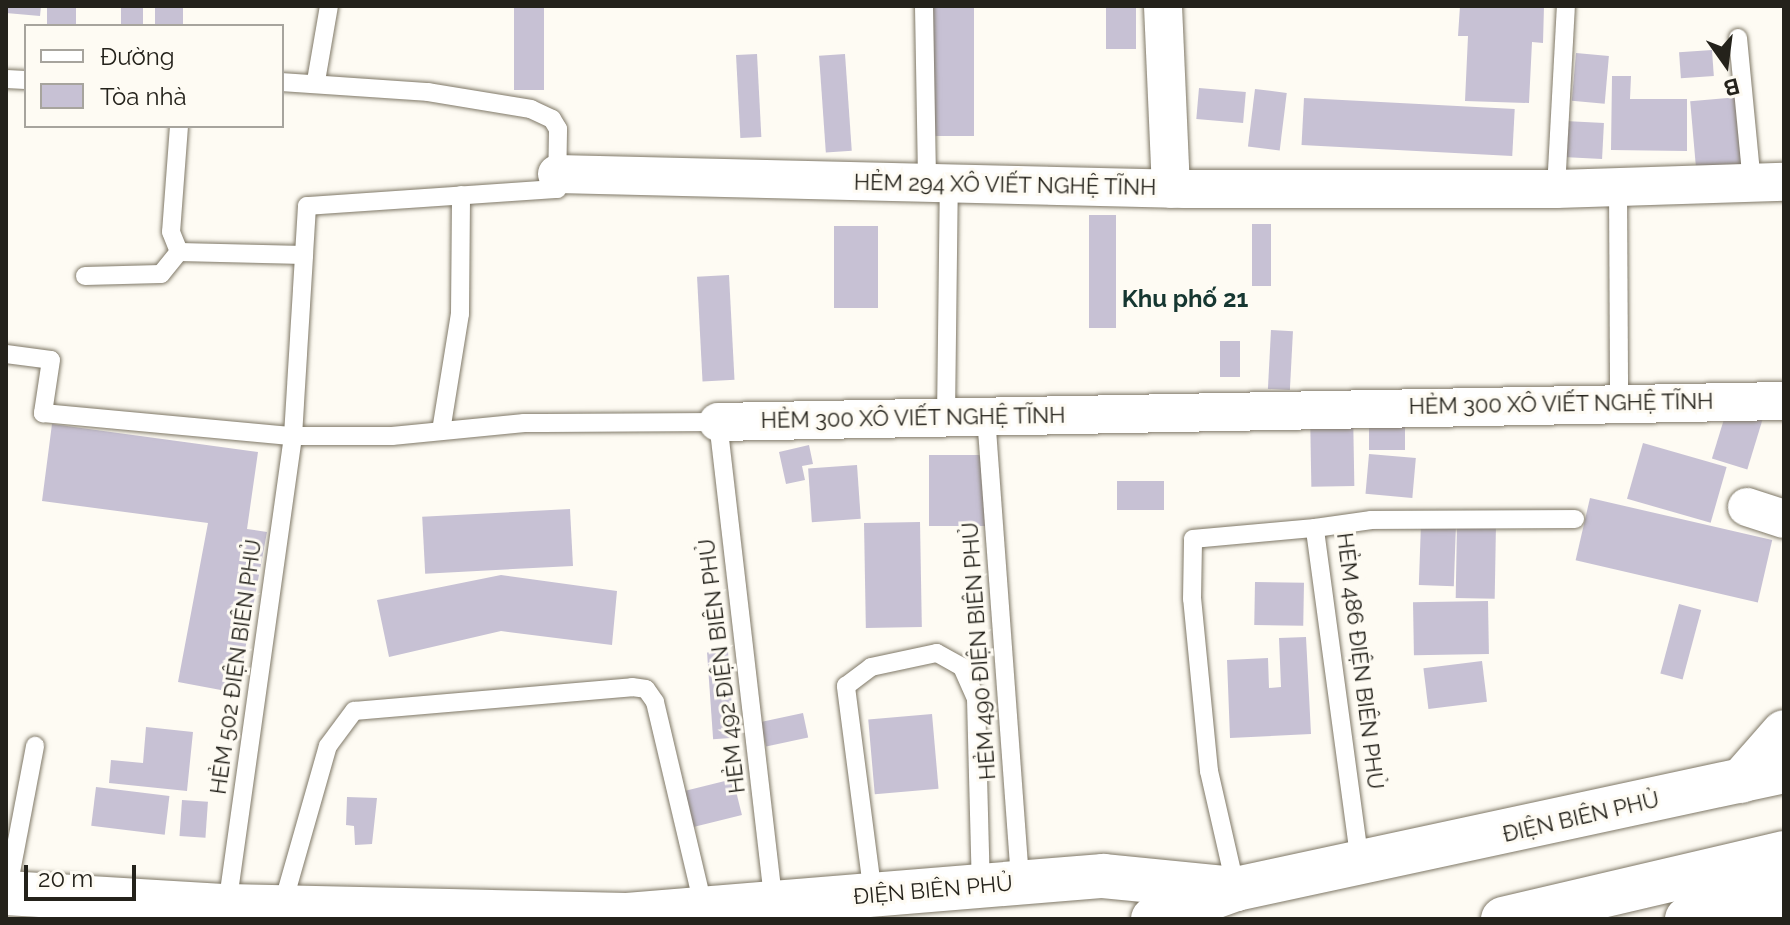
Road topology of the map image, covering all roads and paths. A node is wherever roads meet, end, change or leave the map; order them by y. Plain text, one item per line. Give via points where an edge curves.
1 (329, 6) edge
2 (924, 6) edge
3 (1163, 6) edge
4 (1566, 6) edge
5 (1738, 38) dead end
6 (316, 81) junction
7 (284, 82) edge
8 (179, 128) edge
9 (557, 174) junction
10 (938, 183) junction
11 (1768, 183) edge
12 (1618, 188) junction
13 (1171, 189) junction
14 (1556, 189) junction
15 (461, 195) junction
16 (179, 252) junction
17 (304, 255) junction
18 (85, 276) dead end
19 (6, 354) edge
20 (1619, 401) junction
21 (1784, 401) edge
22 (986, 416) junction
23 (946, 417) junction
24 (718, 422) junction
25 (441, 431) junction
26 (293, 436) junction
27 (1747, 507) dead end
28 (1575, 519) dead end
29 (1784, 519) edge
30 (1315, 528) junction
31 (1784, 732) edge
32 (35, 746) dead end
33 (1784, 771) edge
34 (1741, 781) junction
35 (1784, 853) edge
36 (1360, 866) junction
37 (1001, 883) junction
38 (1236, 889) junction
39 (6, 893) edge
40 (873, 895) junction
41 (1784, 897) edge
42 (774, 905) junction
43 (227, 906) junction
44 (282, 907) junction
45 (704, 910) junction
46 (1153, 919) edge
47 (1503, 919) edge
48 (1687, 919) edge

1 - 6 lane
2 - 10 lane
3 - 13 street
4 - 14 lane
5 - 11 lane
6 - 7 lane
6 - 9 lane via 531,109 552,119 558,129
8 - 16 lane via 171,232
9 - 10 street, HẺM 294 XÔ VIẾT NGHỆ TĨNH
9 - 15 lane via 557,189
10 - 13 street, HẺM 294 XÔ VIẾT NGHỆ TĨNH
10 - 23 lane
11 - 12 street, HẺM 294 XÔ VIẾT NGHỆ TĨNH
12 - 14 street, HẺM 294 XÔ VIẾT NGHỆ TĨNH
12 - 20 lane
13 - 14 street, HẺM 294 XÔ VIẾT NGHỆ TĨNH
15 - 17 lane, HẺM 502 ĐIỆN BIÊN PHỦ via 307,206
15 - 25 lane via 460,314
16 - 17 lane
16 - 18 lane via 161,274
17 - 26 lane, HẺM 502 ĐIỆN BIÊN PHỦ
19 - 26 lane, HẺM 300 XÔ VIẾT NGHỆ TĨNH via 51,360 43,413
20 - 21 street, HẺM 300 XÔ VIẾT NGHỆ TĨNH
20 - 22 street, HẺM 300 XÔ VIẾT NGHỆ TĨNH
22 - 23 street, HẺM 300 XÔ VIẾT NGHỆ TĨNH
22 - 37 lane, HẺM 490 ĐIỆN BIÊN PHỦ
23 - 24 street, HẺM 300 XÔ VIẾT NGHỆ TĨNH
24 - 25 lane, HẺM 300 XÔ VIẾT NGHỆ TĨNH via 524,423
24 - 42 lane, HẺM 492 ĐIỆN BIÊN PHỦ
25 - 26 lane, HẺM 300 XÔ VIẾT NGHỆ TĨNH
26 - 43 lane, HẺM 502 ĐIỆN BIÊN PHỦ
27 - 29 street
28 - 30 lane, HẺM 486 ĐIỆN BIÊN PHỦ via 1371,520
30 - 36 lane, HẺM 486 ĐIỆN BIÊN PHỦ
30 - 38 lane via 1193,539 1192,599 1209,771
31 - 34 main road
32 - 39 lane
33 - 34 main road, ĐIỆN BIÊN PHỦ
34 - 36 main road, ĐIỆN BIÊN PHỦ
35 - 47 main road
36 - 38 main road, ĐIỆN BIÊN PHỦ
37 - 38 main road, ĐIỆN BIÊN PHỦ via 1103,876
37 - 40 main road, ĐIỆN BIÊN PHỦ
37 - 40 lane via 976,699 962,667 937,653 871,667 846,686
38 - 46 main road, ĐIỆN BIÊN PHỦ
39 - 43 main road, ĐIỆN BIÊN PHỦ
40 - 42 main road, ĐIỆN BIÊN PHỦ
41 - 48 main road
42 - 45 main road, ĐIỆN BIÊN PHỦ
43 - 44 main road, ĐIỆN BIÊN PHỦ
44 - 45 main road, ĐIỆN BIÊN PHỦ via 627,915
44 - 45 lane via 328,746 354,711 632,687 646,689 655,702

